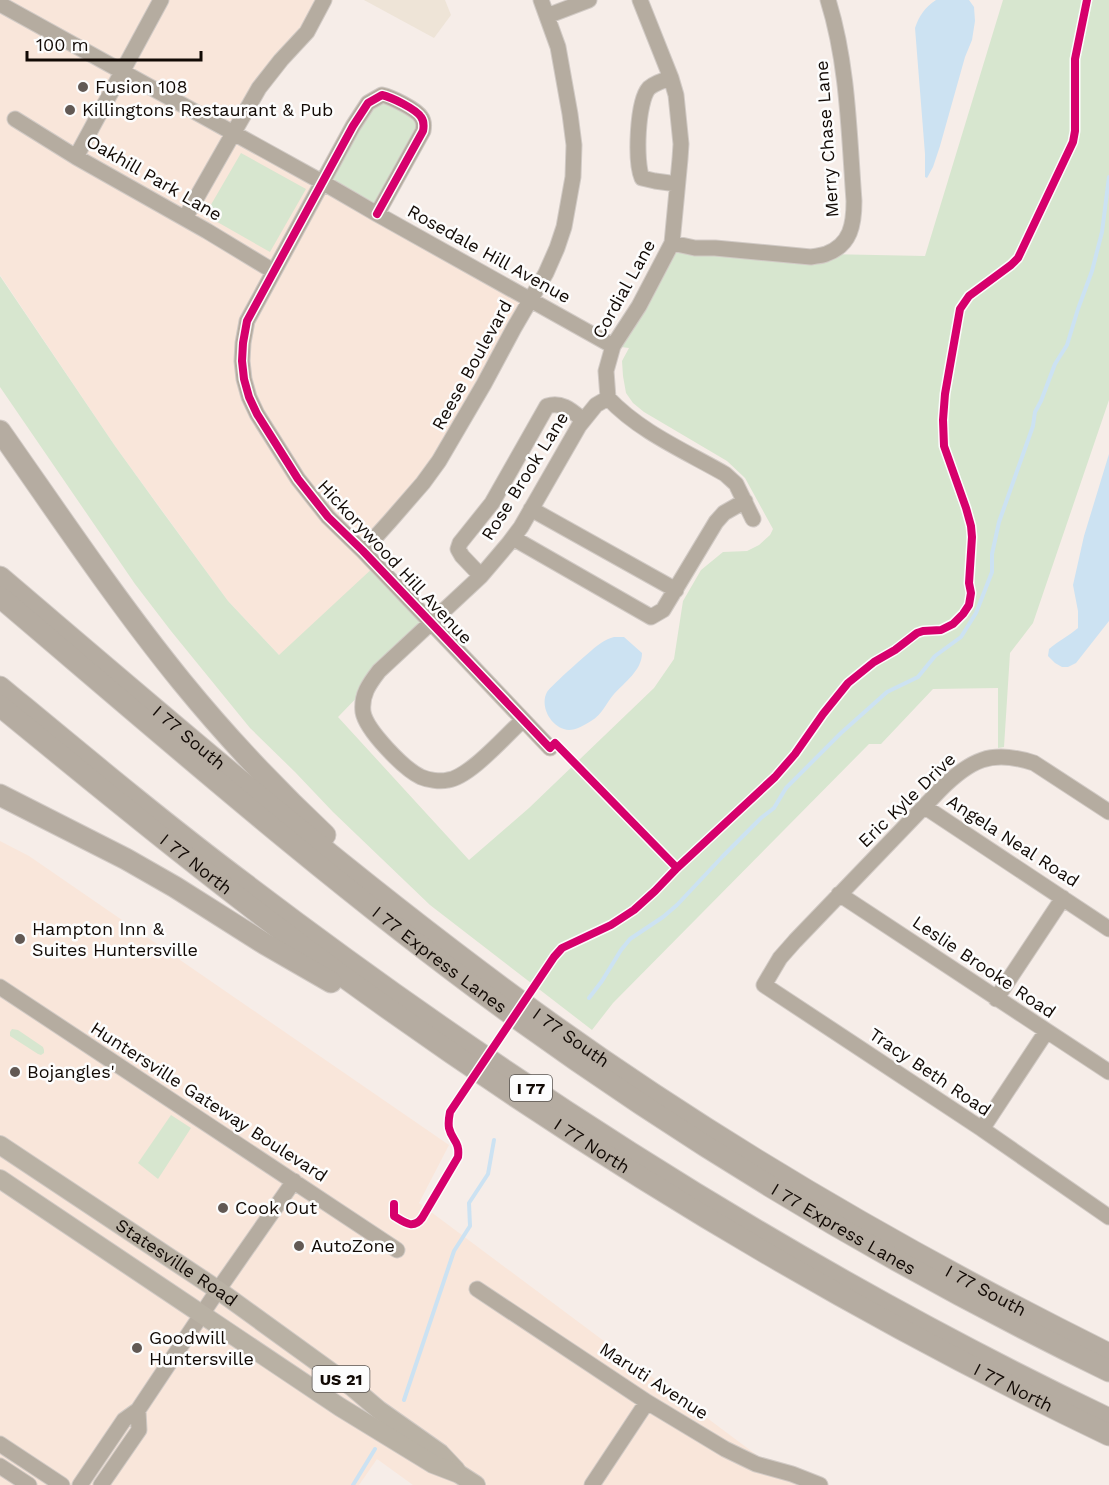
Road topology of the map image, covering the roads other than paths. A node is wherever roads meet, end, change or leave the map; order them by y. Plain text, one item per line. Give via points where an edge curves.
1 (161, 0) edge
2 (324, 0) edge
3 (541, 0) edge
4 (589, 0) edge
5 (640, 0) edge
6 (828, 0) edge
7 (0, 4) edge
8 (547, 16) junction
9 (123, 73) junction
10 (671, 78) junction
11 (15, 119) dead end
12 (232, 133) junction
13 (76, 157) junction
14 (322, 182) junction
15 (677, 184) junction
16 (377, 214) junction
17 (185, 218) junction
18 (672, 243) junction
19 (273, 271) junction
20 (531, 299) junction
21 (613, 346) junction
22 (608, 398) junction
23 (583, 420) junction
24 (0, 431) edge
25 (745, 501) junction
26 (531, 508) junction
27 (753, 519) dead end
28 (513, 538) junction
29 (363, 551) junction
30 (481, 576) junction
31 (0, 577) edge
32 (676, 590) junction
33 (0, 597) edge
34 (430, 622) junction
35 (0, 687) edge
36 (0, 706) edge
37 (523, 720) junction
38 (550, 748) dead end
39 (0, 795) edge
40 (925, 807) junction
41 (1109, 812) edge
42 (839, 894) junction
43 (1063, 897) junction
44 (1109, 929) edge
45 (447, 947) junction
46 (788, 949) joint
47 (0, 987) edge
48 (996, 999) junction
49 (1046, 1032) junction
50 (438, 1043) junction
51 (1107, 1066) edge
52 (982, 1129) junction
53 (0, 1145) edge
54 (0, 1179) edge
55 (294, 1181) junction
56 (1109, 1217) edge
57 (397, 1250) dead end
58 (477, 1289) dead end
59 (218, 1290) junction
60 (201, 1315) junction
61 (1109, 1354) edge
62 (1109, 1371) edge
63 (647, 1402) junction
64 (138, 1410) junction
65 (1109, 1419) edge
66 (1109, 1436) edge
67 (0, 1444) edge
68 (0, 1466) edge
69 (459, 1474) junction
70 (29, 1485) edge
71 (62, 1485) edge
72 (80, 1485) edge
73 (101, 1485) edge
74 (476, 1485) edge
75 (592, 1485) edge
76 (820, 1485) edge

1 - 9 street
2 - 12 street via 307,32 270,72
3 - 8 street, Reese Boulevard
4 - 8 street
5 - 10 street, Cordial Lane
6 - 18 street, Merry Chase Lane via 839,42 845,92 854,201 849,235 840,246 811,257
7 - 9 street, Rosedale Hill Avenue
8 - 20 street, Reese Boulevard via 558,47 570,114 573,177 558,249
9 - 12 street, Rosedale Hill Avenue
9 - 13 street
10 - 15 street, Cordial Lane via 681,144
10 - 15 street via 649,89 643,100 638,158 642,178
11 - 13 street, Oakhill Park Lane
12 - 14 street, Rosedale Hill Avenue
12 - 17 street
13 - 17 street, Oakhill Park Lane
14 - 16 street, Rosedale Hill Avenue
14 - 16 street, Hickorywood Hill Avenue via 368,103 388,96 419,114 423,131
14 - 19 street, Hickorywood Hill Avenue
15 - 18 street, Cordial Lane
16 - 20 street, Rosedale Hill Avenue
17 - 19 street, Oakhill Park Lane
18 - 21 street, Cordial Lane
19 - 29 street, Hickorywood Hill Avenue via 247,321 242,362 249,397 312,498
20 - 21 street, Rosedale Hill Avenue
20 - 29 street, Reese Boulevard via 439,461
21 - 22 street, Cordial Lane via 606,371
22 - 23 street, Rose Brook Lane
22 - 25 street via 642,427 725,474
23 - 26 street, Rose Brook Lane
23 - 30 street via 568,407 555,403 547,406 492,503 460,543 462,556
24 - 45 highway via 140,628 220,727 291,803
25 - 27 street
25 - 32 street via 716,522
26 - 28 street, Rose Brook Lane
26 - 32 street
28 - 30 street, Rose Brook Lane
28 - 32 street via 651,617 663,610
29 - 34 street, Hickorywood Hill Avenue
30 - 34 street, Rose Brook Lane
31 - 45 highway, I 77 South via 297,829
33 - 62 highway, I 77 Express Lanes / I 77 via 305,854 566,1053 825,1218 992,1312
34 - 37 street, Hickorywood Hill Avenue
34 - 37 street, Rose Brook Lane via 367,686 363,715 386,748 423,778 448,780 471,768
35 - 65 highway, I 77 via 258,895 552,1102 813,1262
36 - 50 highway, I 77 North / I 77 via 232,894
37 - 38 street, Hickorywood Hill Avenue
39 - 50 highway via 126,859
40 - 41 street, Eric Kyle Drive via 973,763 1005,757 1034,763
40 - 42 street, Eric Kyle Drive
40 - 43 street, Angela Neal Road
42 - 46 street, Eric Kyle Drive
42 - 48 street, Leslie Brooke Road
43 - 44 street, Angela Neal Road
43 - 48 street
45 - 61 highway, I 77 South via 618,1070 778,1173 942,1268
46 - 52 street, Tracy Beth Road via 764,985
47 - 55 street, Huntersville Gateway Boulevard
48 - 49 street, Leslie Brooke Road
49 - 51 street, Leslie Brooke Road
49 - 52 street
50 - 66 highway, I 77 North / I 77 via 669,1194 787,1264 945,1352
52 - 56 street, Tracy Beth Road
53 - 59 main road, Statesville Road / US 21
54 - 60 main road, Statesville Road / US 21
55 - 57 street, Huntersville Gateway Boulevard
55 - 59 street
58 - 63 street, Maruti Avenue
59 - 60 street
59 - 69 main road, Statesville Road / US 21 via 440,1453
60 - 64 street
60 - 69 main road, Statesville Road / US 21 via 340,1407 433,1464
63 - 75 street
63 - 76 street, Maruti Avenue via 738,1456
64 - 72 street via 124,1420
64 - 73 street via 139,1430
67 - 71 street
68 - 70 street
69 - 74 main road, Statesville Road / US 21

